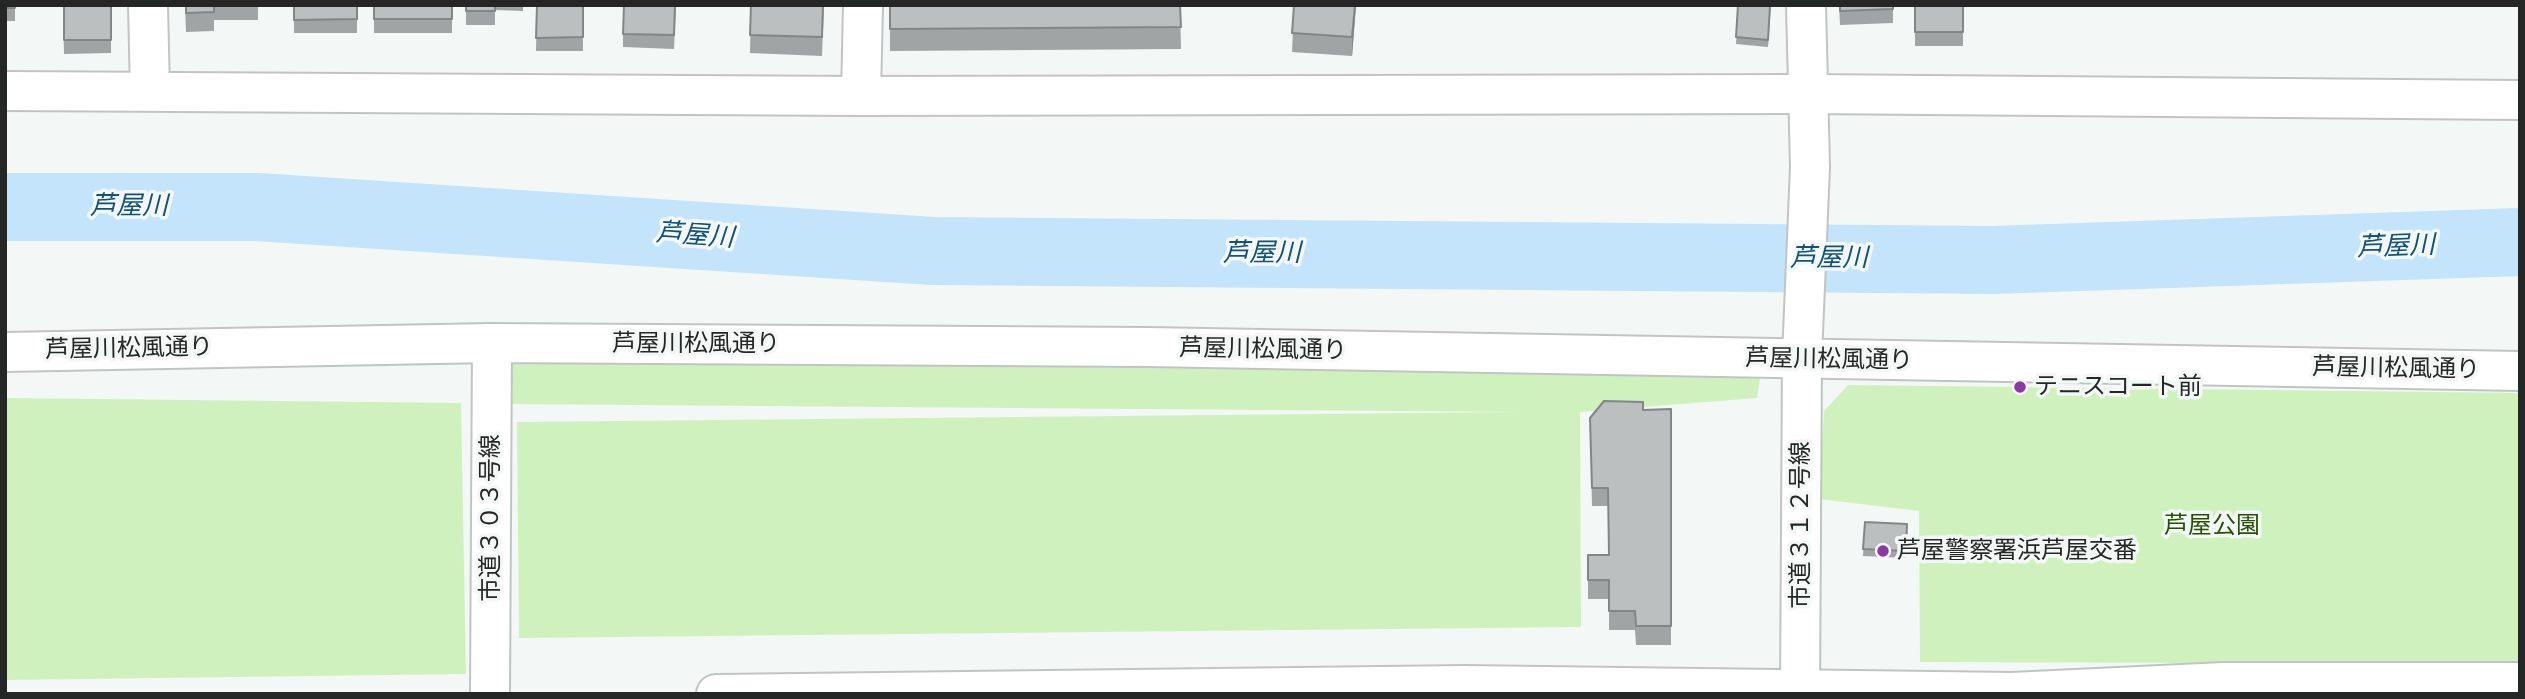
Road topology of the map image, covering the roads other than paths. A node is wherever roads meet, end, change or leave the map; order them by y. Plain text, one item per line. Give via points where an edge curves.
1 (148, 5) edge
2 (863, 5) edge
3 (1806, 5) edge
4 (150, 90) junction
5 (5, 91) edge
6 (1808, 94) junction
7 (861, 96) junction
8 (2520, 100) edge
9 (492, 343) junction
10 (5, 352) edge
11 (1802, 352) junction
12 (2520, 371) edge
13 (2520, 682) edge
14 (2225, 688) edge
15 (2464, 688) edge
16 (1465, 690) edge
17 (1800, 692) edge
18 (840, 693) edge
19 (489, 694) edge
20 (716, 694) edge

1 - 4 street
2 - 7 street
3 - 6 street
4 - 5 street
4 - 7 street
6 - 7 street
6 - 8 street
6 - 11 street, 市道３１２号線 via 1810,167
9 - 10 street, 芦屋川松風通り
9 - 11 street, 芦屋川松風通り
9 - 19 street, 市道３０３号線
11 - 12 street, 芦屋川松風通り
11 - 17 street, 市道３１２号線
13 - 15 street
14 - 15 street
14 - 17 street
16 - 17 street
16 - 18 street
18 - 20 street

